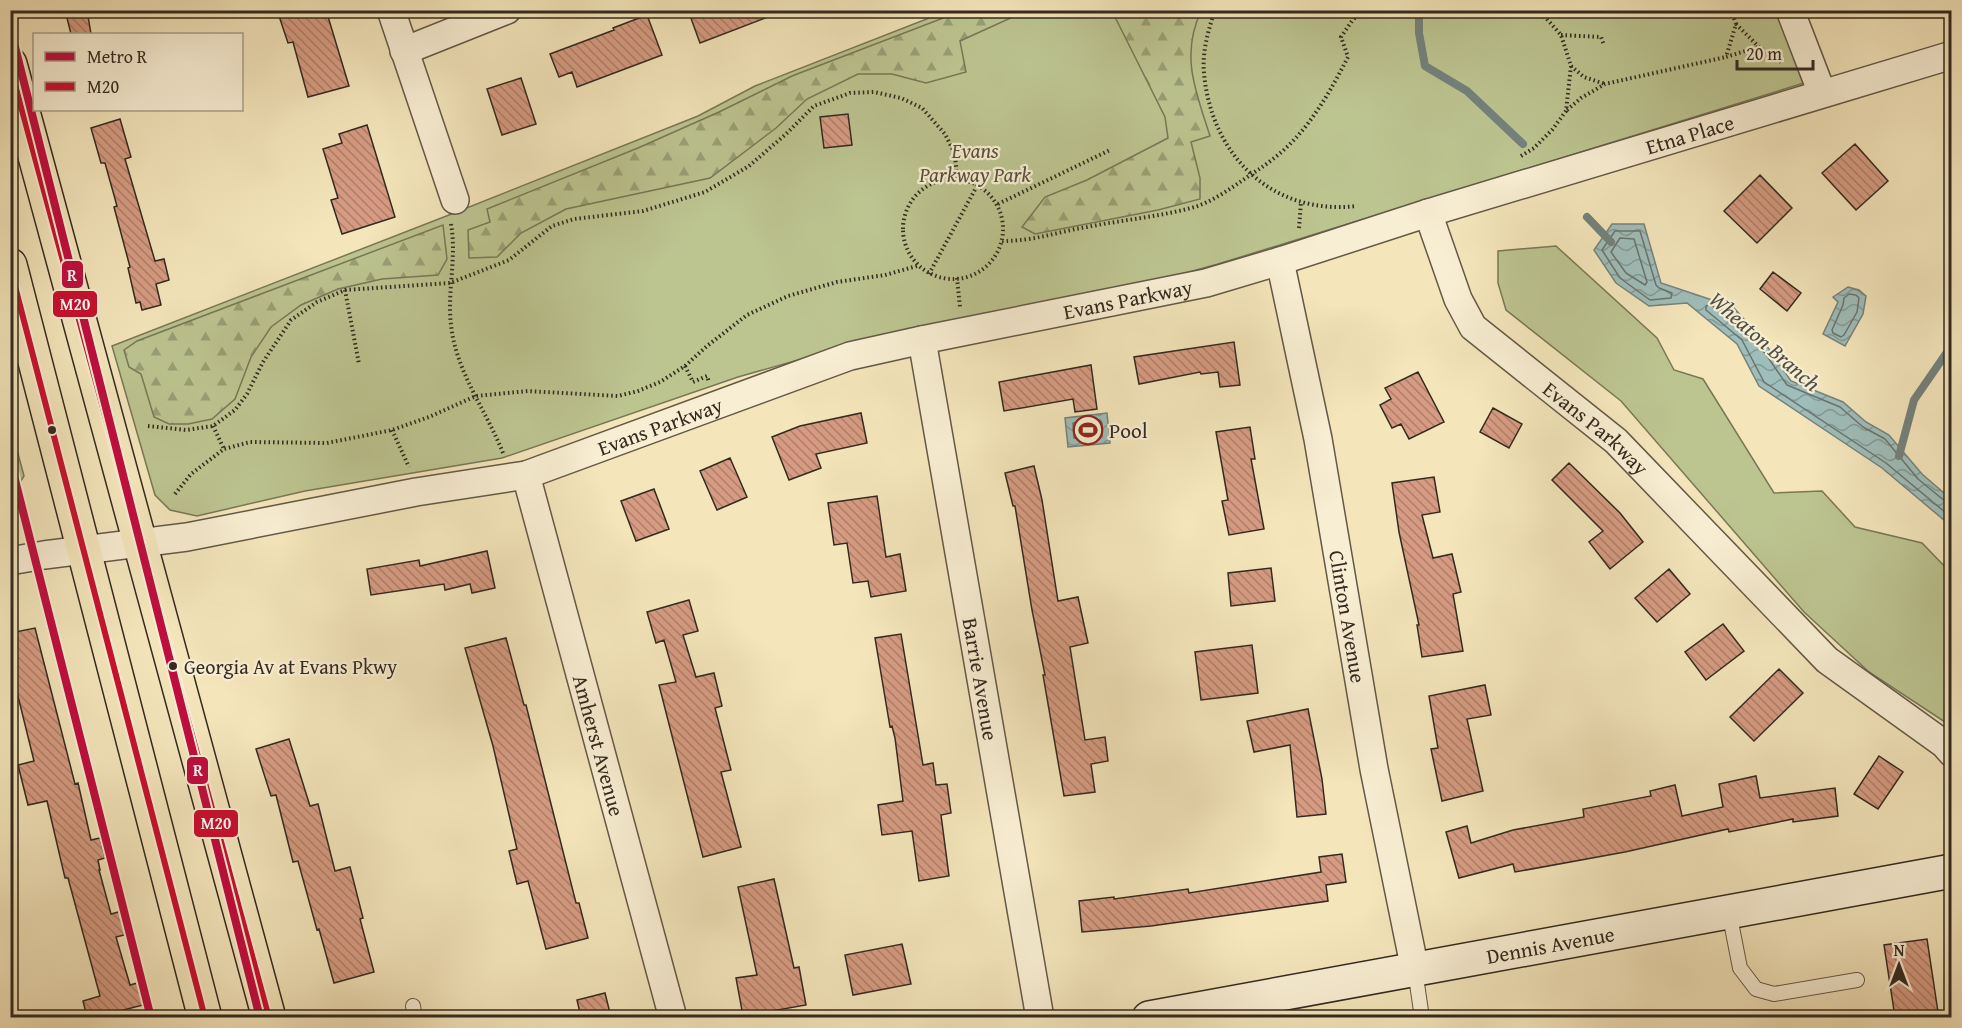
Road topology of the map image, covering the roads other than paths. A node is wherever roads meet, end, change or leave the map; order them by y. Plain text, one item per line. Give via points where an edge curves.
1 (391, 10) edge
2 (507, 10) edge
3 (1790, 10) edge
4 (404, 51) junction
5 (1952, 55) edge
6 (10, 64) edge
7 (1822, 93) junction
8 (455, 200) road end
9 (1428, 213) junction
10 (1280, 261) junction
11 (10, 265) edge
12 (922, 340) junction
13 (516, 468) junction
14 (141, 543) junction
15 (84, 550) junction
16 (10, 561) edge
17 (1952, 753) edge
18 (1952, 871) edge
19 (1729, 912) junction
20 (1415, 970) junction
21 (1857, 980) dead end
22 (206, 1017) edge
23 (269, 1017) edge
24 (673, 1017) edge
25 (1040, 1017) edge
26 (1149, 1017) edge
27 (1422, 1017) edge

1 - 4 street
2 - 4 street
3 - 7 street
4 - 8 street
5 - 7 street, Etna Place
6 - 14 main road
7 - 9 street, Etna Place
9 - 10 street, Evans Parkway
9 - 17 street, Evans Parkway via 1458,299 1473,327 1616,441 1827,660
10 - 12 street, Evans Parkway via 1206,283
10 - 20 street, Clinton Avenue via 1318,439 1374,769
11 - 15 main road
12 - 13 street, Evans Parkway via 850,356
12 - 25 street, Barrie Avenue
13 - 14 street, Evans Parkway via 416,492
13 - 24 street, Amherst Avenue
14 - 15 street, Evans Parkway
14 - 23 main road
15 - 16 street, Evans Parkway
15 - 22 main road
18 - 19 street, Dennis Avenue
19 - 20 street, Dennis Avenue
19 - 21 lane via 1740,968 1756,989 1774,994
20 - 26 street, Dennis Avenue
20 - 27 lane

